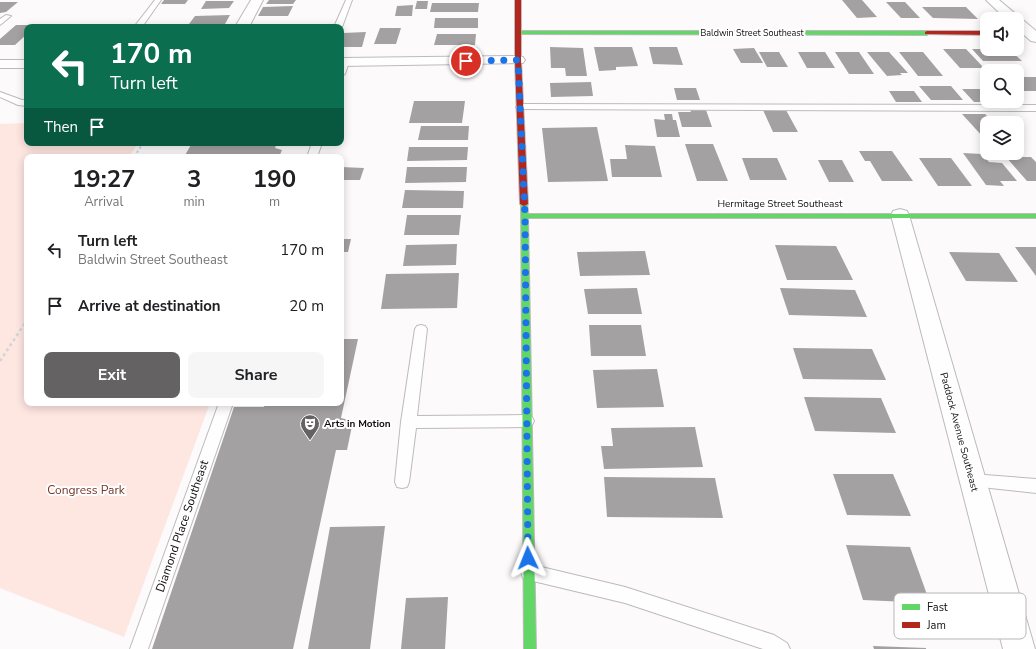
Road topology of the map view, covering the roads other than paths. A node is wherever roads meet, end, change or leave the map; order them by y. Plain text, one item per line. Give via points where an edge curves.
1 (158, 0) edge
2 (258, 0) edge
3 (349, 0) edge
4 (518, 0) edge
5 (992, 0) edge
6 (1006, 12) edge
7 (8, 16) dead end
8 (0, 23) edge
9 (140, 24) edge
10 (244, 24) edge
11 (339, 24) edge
12 (518, 33) junction
13 (980, 33) edge
14 (518, 60) junction
15 (0, 64) edge
16 (24, 64) edge
17 (344, 66) edge
18 (0, 94) edge
19 (24, 103) edge
20 (520, 107) junction
21 (1036, 108) edge
22 (900, 215) junction
23 (525, 216) junction
24 (1036, 216) edge
25 (421, 329) dead end
26 (225, 406) edge
27 (527, 421) junction
28 (408, 422) junction
29 (972, 480) junction
30 (402, 482) dead end
31 (1036, 486) edge
32 (529, 572) junction
33 (1003, 593) edge
34 (1016, 639) edge
35 (139, 649) edge
36 (530, 649) edge
37 (781, 649) edge
38 (1019, 649) edge

1 - 9 lane
2 - 10 street
3 - 11 lane
4 - 12 street
5 - 6 street
7 - 8 lane
12 - 13 street, Baldwin Street Southeast
12 - 14 street
14 - 17 street
14 - 20 street
15 - 16 street
18 - 19 lane
20 - 21 lane
20 - 23 street
22 - 23 street, Hermitage Street Southeast
22 - 24 street, Hermitage Street Southeast
22 - 29 street, Paddock Avenue Southeast
23 - 27 street
25 - 28 lane
26 - 35 lane, Diamond Place Southeast
27 - 28 lane
27 - 32 street
28 - 30 lane
29 - 31 lane
29 - 33 street, Paddock Avenue Southeast
32 - 36 street
32 - 37 lane via 625,595 774,644
34 - 38 street, Paddock Avenue Southeast

